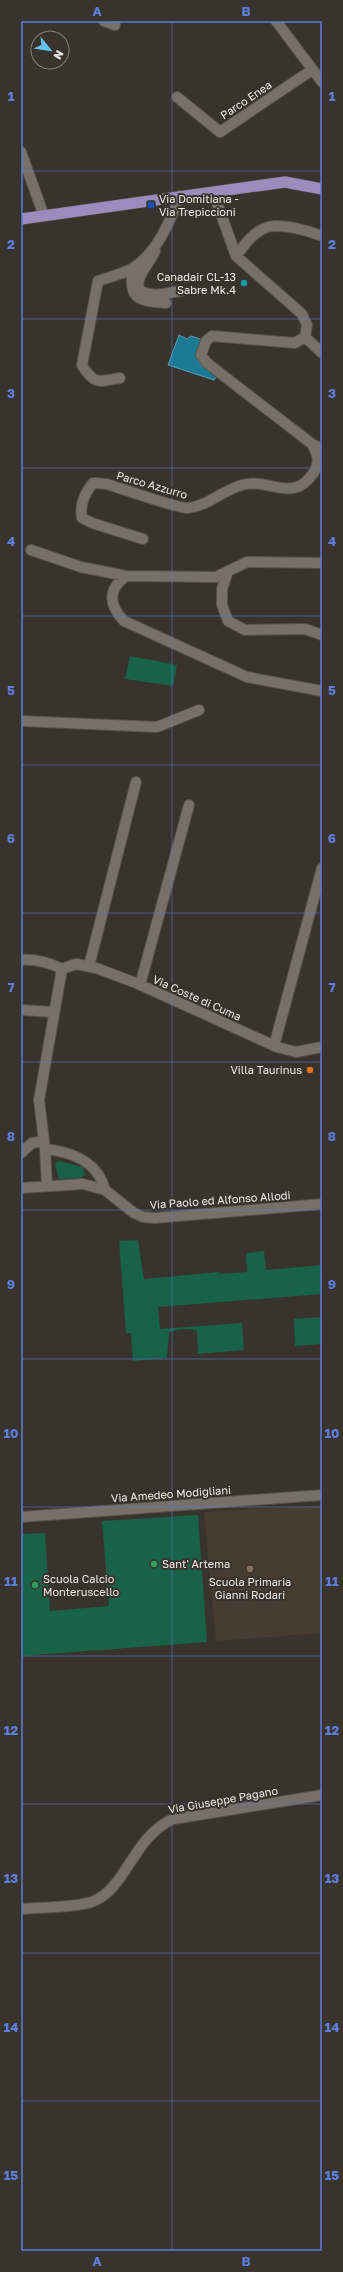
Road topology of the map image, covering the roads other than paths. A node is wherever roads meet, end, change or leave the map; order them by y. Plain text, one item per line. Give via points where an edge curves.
1 (104, 21) edge
2 (276, 21) edge
3 (115, 25) dead end
4 (312, 70) junction
5 (322, 82) edge
6 (177, 97) dead end
7 (21, 152) edge
8 (322, 189) edge
9 (213, 192) junction
10 (180, 196) junction
11 (44, 216) junction
12 (21, 219) edge
13 (322, 236) edge
14 (156, 243) junction
15 (236, 256) junction
16 (133, 268) junction
17 (181, 291) dead end
18 (166, 303) dead end
19 (305, 337) junction
20 (322, 353) edge
21 (120, 378) dead end
22 (312, 444) junction
23 (322, 450) edge
24 (143, 539) dead end
25 (31, 550) dead end
26 (322, 563) edge
27 (228, 571) junction
28 (126, 576) junction
29 (322, 635) edge
30 (322, 692) edge
31 (199, 710) dead end
32 (21, 721) edge
33 (136, 782) dead end
34 (190, 805) dead end
35 (322, 868) edge
36 (21, 960) edge
37 (89, 966) junction
38 (62, 969) junction
39 (140, 985) junction
40 (21, 1010) edge
41 (54, 1012) junction
42 (274, 1046) junction
43 (322, 1047) edge
44 (45, 1145) junction
45 (21, 1153) edge
46 (92, 1166) junction
47 (83, 1184) junction
48 (47, 1186) junction
49 (21, 1188) edge
50 (105, 1190) junction
51 (322, 1204) edge
52 (322, 1495) edge
53 (21, 1517) edge
54 (322, 1795) edge
55 (21, 1909) edge

1 - 3 street
2 - 4 street
4 - 5 street
4 - 6 street, Parco Enea via 220,132
7 - 11 street
8 - 9 main road via 285,182
9 - 10 main road
9 - 15 street
10 - 11 main road
10 - 14 street via 168,226
11 - 12 main road
13 - 15 street via 303,228 268,227 249,239
14 - 16 street via 146,257
14 - 17 street via 150,263 139,276 139,290 147,295
15 - 19 street via 302,314 307,325
16 - 18 street via 130,285 135,294 144,301
16 - 21 street via 98,281 82,365 89,378 99,382
19 - 20 street
19 - 22 street via 294,343 212,336 206,341 201,355 206,364
22 - 23 street
22 - 24 street, Parco Azzurro via 319,456 317,467 307,483 294,489 241,485 203,504 187,508 107,484 93,483 86,491 80,510 82,518
25 - 28 street via 81,567
26 - 27 street via 247,562
27 - 28 street via 216,577
27 - 29 street via 222,589 222,605 228,621 245,630 305,629
28 - 30 street via 117,583 112,598 113,609 124,621 247,677
31 - 32 street via 157,727
33 - 37 street
34 - 39 street
35 - 42 street
36 - 38 street via 48,962
37 - 38 street, Via Coste di Cuma via 76,964
37 - 39 street, Via Coste di Cuma
38 - 41 street
39 - 42 street, Via Coste di Cuma
40 - 41 street
41 - 44 street via 39,1100
42 - 43 street, Via Coste di Cuma via 296,1052
44 - 45 street via 32,1143
44 - 46 street, Via Paolo ed Alfonso Allodi via 81,1158
44 - 48 street
46 - 47 street via 91,1176
46 - 50 street, Via Paolo ed Alfonso Allodi via 103,1182
47 - 48 street, Via Paolo ed Alfonso Allodi
47 - 50 street, Via Paolo ed Alfonso Allodi
48 - 49 street, Via Paolo ed Alfonso Allodi
50 - 51 street, Via Paolo ed Alfonso Allodi via 134,1213 155,1218
52 - 53 street, Via Amedeo Modigliani
54 - 55 street, Via Giuseppe Pagano via 174,1819 154,1830 112,1887 94,1901

